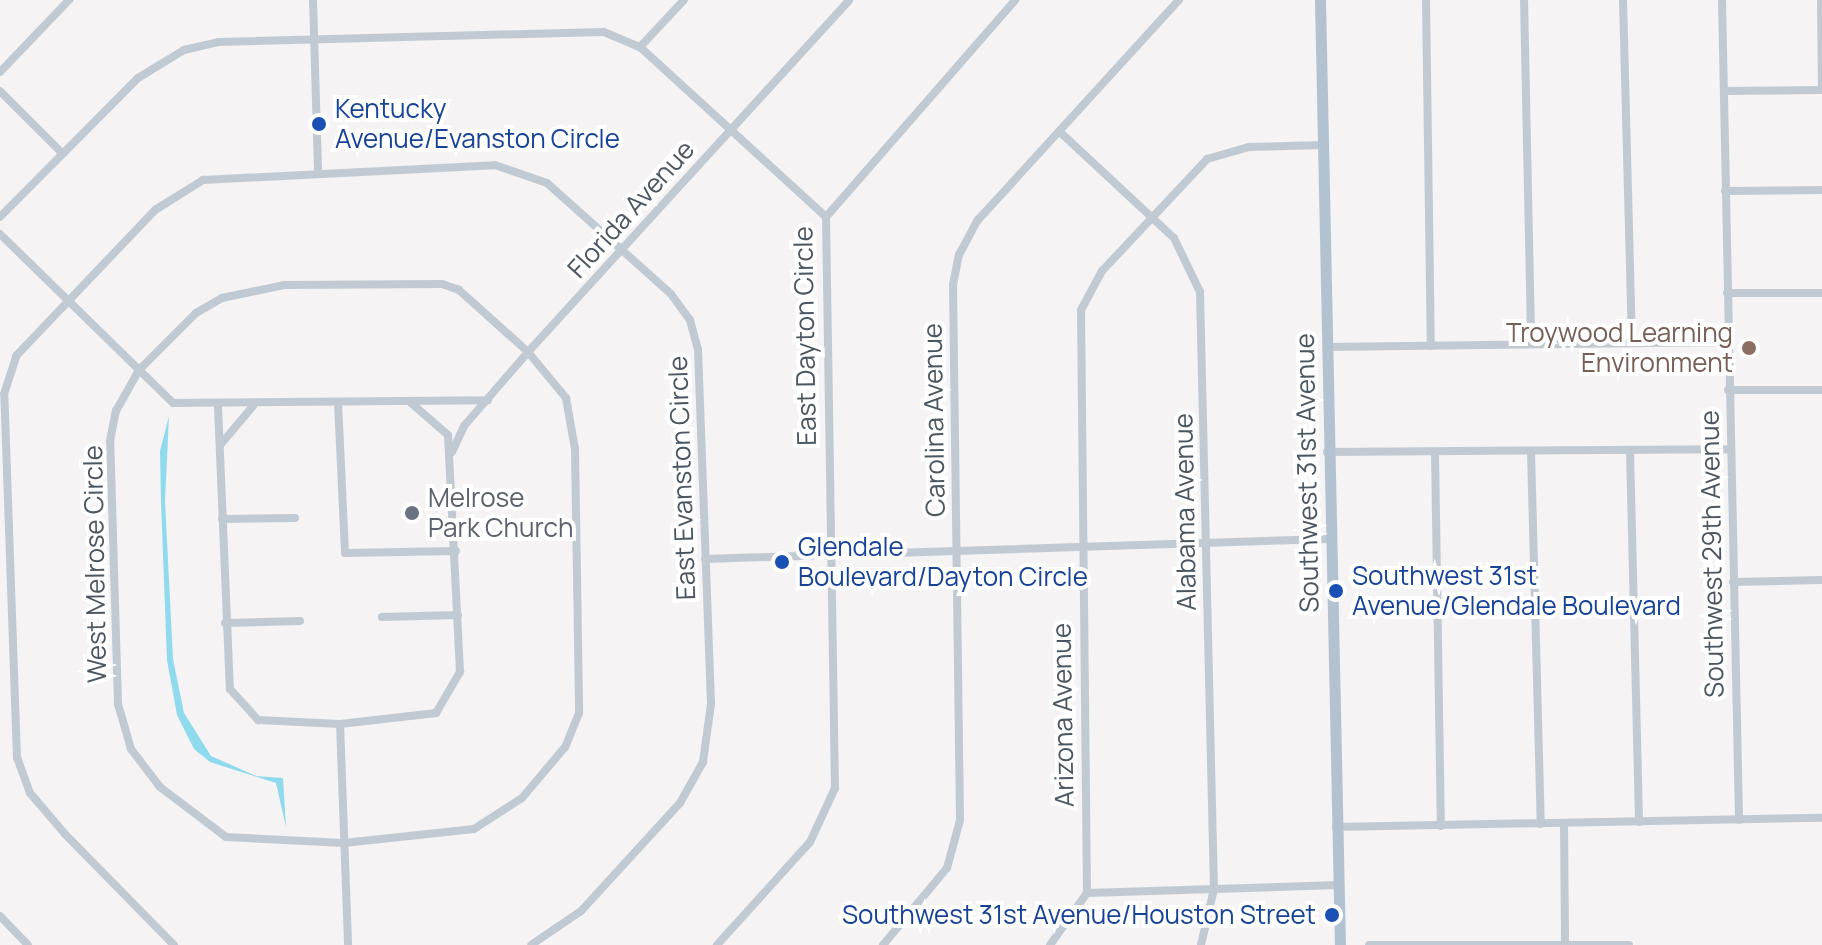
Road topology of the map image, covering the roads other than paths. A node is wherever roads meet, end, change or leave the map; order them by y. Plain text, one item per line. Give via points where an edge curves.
1 (54, 0) edge
2 (313, 0) edge
3 (684, 0) edge
4 (849, 0) edge
5 (1015, 0) edge
6 (1179, 0) edge
7 (1320, 0) edge
8 (1426, 0) edge
9 (1524, 0) edge
10 (1623, 0) edge
11 (1722, 0) edge
12 (1821, 0) edge
13 (65, 4) edge
14 (314, 40) junction
15 (640, 47) junction
16 (0, 72) edge
17 (1822, 90) edge
18 (0, 91) edge
19 (1724, 91) junction
20 (731, 130) junction
21 (1061, 133) junction
22 (1323, 145) junction
23 (62, 153) junction
24 (318, 170) junction
25 (1822, 190) edge
26 (1725, 191) junction
27 (1149, 216) junction
28 (0, 217) edge
29 (826, 217) junction
30 (0, 234) edge
31 (621, 251) junction
32 (1727, 293) junction
33 (1822, 293) edge
34 (65, 298) junction
35 (1728, 342) junction
36 (1632, 343) junction
37 (1531, 344) junction
38 (1431, 346) junction
39 (1327, 347) junction
40 (528, 352) junction
41 (139, 370) junction
42 (1728, 390) junction
43 (1822, 390) edge
44 (488, 400) junction
45 (410, 402) junction
46 (338, 403) junction
47 (254, 405) junction
48 (218, 406) junction
49 (220, 445) junction
50 (1730, 449) junction
51 (1531, 451) junction
52 (1630, 451) junction
53 (451, 452) junction
54 (1327, 452) junction
55 (1435, 452) junction
56 (295, 518) dead end
57 (222, 519) junction
58 (1329, 539) junction
59 (1205, 543) junction
60 (1079, 547) junction
61 (456, 551) junction
62 (955, 551) junction
63 (830, 555) junction
64 (705, 559) junction
65 (5, 578) edge
66 (1822, 580) edge
67 (1733, 582) junction
68 (458, 615) junction
69 (382, 617) dead end
70 (300, 621) dead end
71 (225, 623) junction
72 (340, 724) junction
73 (1822, 818) edge
74 (1739, 820) junction
75 (1639, 822) junction
76 (1564, 823) junction
77 (1541, 824) junction
78 (1441, 826) junction
79 (1336, 827) junction
80 (344, 843) junction
81 (1338, 885) junction
82 (1214, 889) junction
83 (1087, 893) junction
84 (0, 916) edge
85 (1565, 941) junction
86 (1519, 943) edge
87 (1629, 943) edge
88 (28, 945) edge
89 (174, 945) edge
90 (348, 945) edge
91 (531, 945) edge
92 (717, 945) edge
93 (883, 945) edge
94 (1050, 945) edge
95 (1201, 945) edge
96 (1340, 945) edge
97 (1369, 945) edge

1 - 13 street
2 - 14 street
3 - 15 street
4 - 20 street, Florida Avenue
5 - 29 street
6 - 21 street, Carolina Avenue
7 - 22 main road, Southwest 31st Avenue
8 - 38 street
9 - 37 street
10 - 36 street
11 - 19 street, Southwest 29th Avenue
12 - 17 street
13 - 16 street
14 - 15 street, East Dayton Circle via 604,32
14 - 23 street, East Dayton Circle via 218,42 159,61
14 - 24 street
15 - 20 street, East Dayton Circle
17 - 19 street
18 - 23 street
19 - 26 street, Southwest 29th Avenue
20 - 29 street, East Dayton Circle
20 - 31 street, Florida Avenue
21 - 27 street, Alabama Avenue
21 - 62 street, Carolina Avenue via 978,220 959,255 953,285
22 - 27 street, Arizona Avenue via 1225,150 1191,171
22 - 39 main road, Southwest 31st Avenue
23 - 28 street, East Dayton Circle
24 - 31 street, East Evanston Circle via 513,167 547,183
24 - 34 street, East Evanston Circle via 227,174 183,189
25 - 26 street
26 - 32 street, Southwest 29th Avenue
27 - 59 street, Alabama Avenue via 1188,254 1200,292
27 - 60 street, Arizona Avenue via 1102,271 1081,310
29 - 63 street, East Dayton Circle
30 - 34 street
31 - 40 street, Florida Avenue
31 - 64 street, East Evanston Circle via 690,320 698,349
32 - 33 street
32 - 35 street, Southwest 29th Avenue
34 - 41 street
34 - 65 street, East Evanston Circle via 16,356 4,394
35 - 36 street
35 - 42 street, Southwest 29th Avenue
36 - 37 street
37 - 38 street
38 - 39 street
39 - 54 main road, Southwest 31st Avenue
40 - 41 street, West Melrose Circle via 459,290 442,284 250,289 196,313
40 - 44 street, Florida Avenue
40 - 80 street, West Melrose Circle via 555,378 572,418 579,713 565,747 498,818 448,838
41 - 48 street via 173,403
41 - 80 street, West Melrose Circle via 116,411 110,441 118,704 131,749 171,797 226,837
42 - 43 street
42 - 50 street, Southwest 29th Avenue
44 - 45 street
44 - 53 street, Florida Avenue
45 - 46 street
45 - 53 street via 442,423
46 - 47 street
46 - 61 street via 345,553
47 - 48 street
47 - 49 street
48 - 49 street
49 - 57 street
50 - 52 street
50 - 67 street, Southwest 29th Avenue
51 - 52 street
51 - 55 street
51 - 77 street
52 - 75 street
53 - 61 street
54 - 55 street
54 - 58 main road, Southwest 31st Avenue
55 - 78 street
56 - 57 street
57 - 71 street
58 - 59 street
58 - 79 main road, Southwest 31st Avenue
59 - 60 street
59 - 82 street, Alabama Avenue
60 - 62 street
60 - 83 street, Arizona Avenue
61 - 68 street
62 - 63 street
62 - 93 street, Carolina Avenue via 960,820 947,868
63 - 64 street
63 - 92 street, East Dayton Circle via 835,788 810,842
64 - 91 street, East Evanston Circle via 711,704 703,762 680,803 591,900 563,929
65 - 89 street, East Evanston Circle via 17,758 30,793
66 - 67 street
67 - 74 street, Southwest 29th Avenue
68 - 69 street
68 - 72 street via 460,672 436,713
70 - 71 street
71 - 72 street via 230,689 245,713 273,724
72 - 80 street
73 - 74 street
74 - 75 street
75 - 76 street
76 - 77 street
76 - 85 street
77 - 78 street
78 - 79 street
79 - 81 main road, Southwest 31st Avenue
80 - 90 street
81 - 82 street
81 - 96 main road, Southwest 31st Avenue
82 - 83 street
82 - 95 street, Alabama Avenue
83 - 94 street
84 - 88 street
85 - 86 street
85 - 87 street
86 - 97 street

